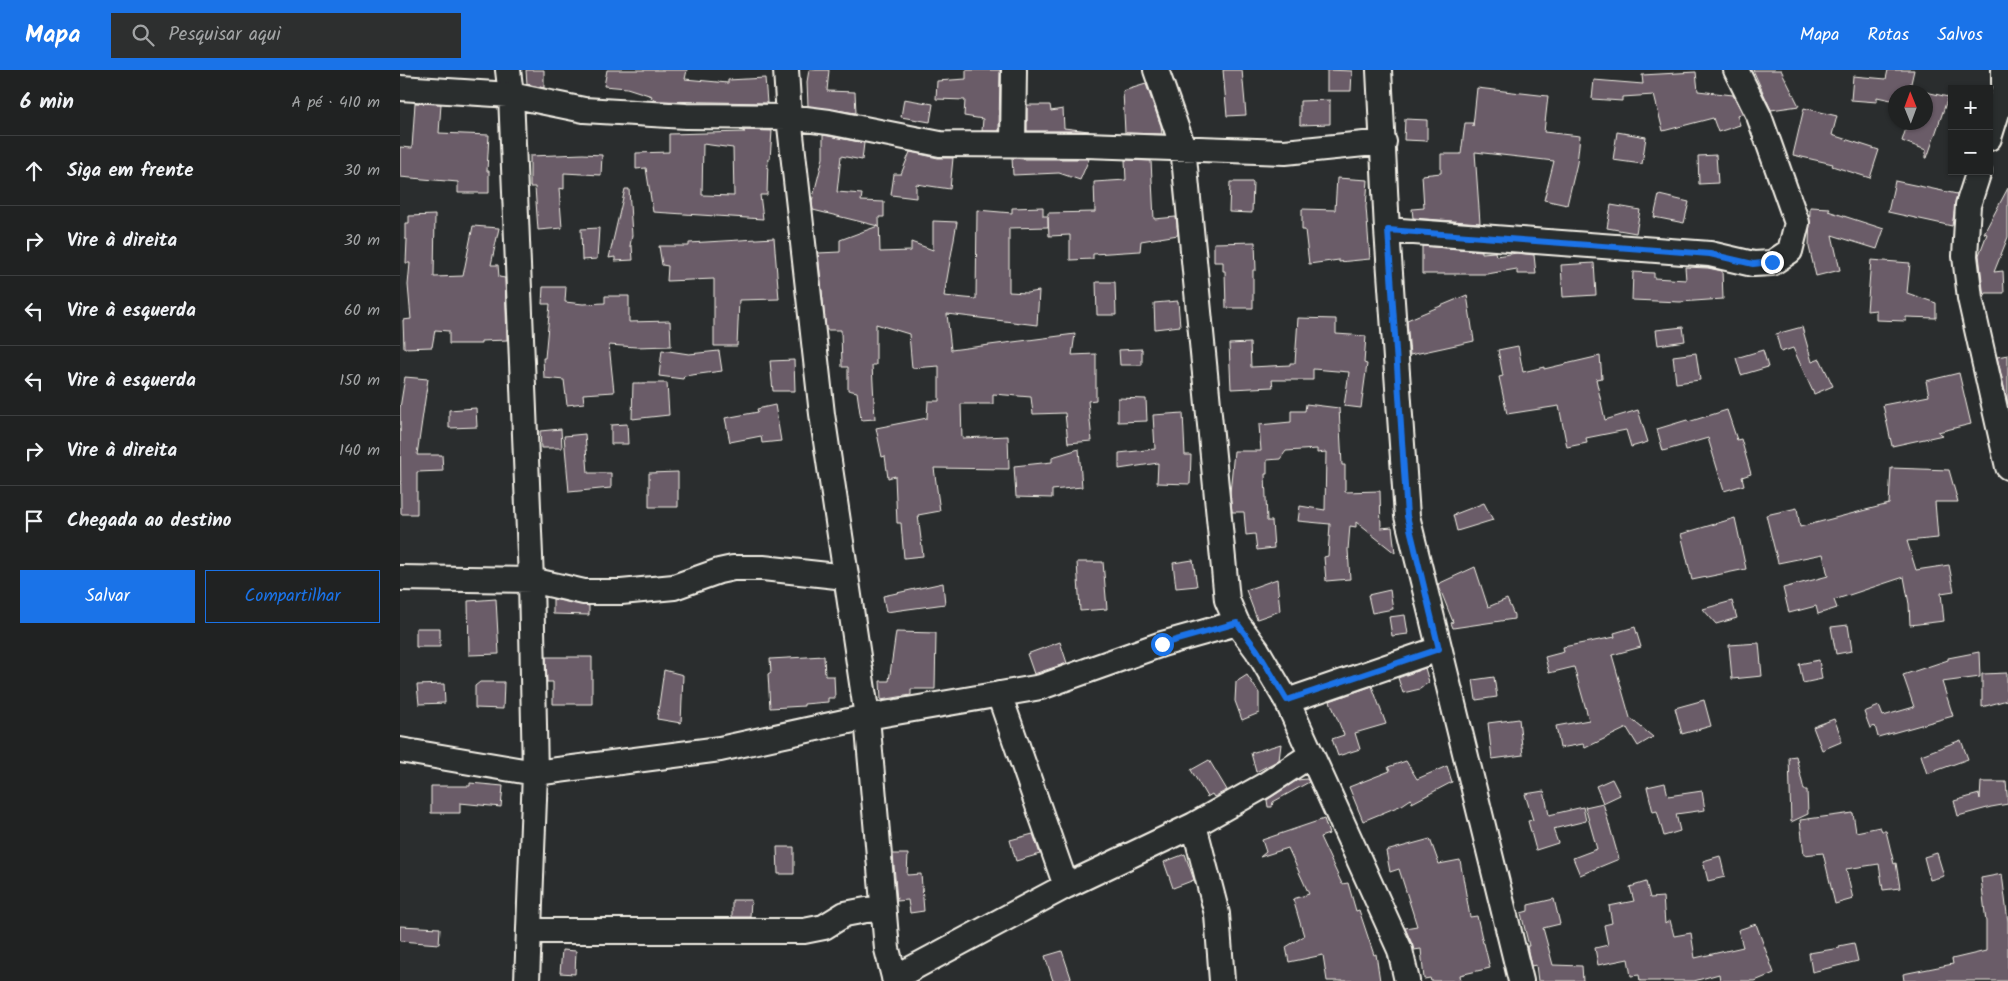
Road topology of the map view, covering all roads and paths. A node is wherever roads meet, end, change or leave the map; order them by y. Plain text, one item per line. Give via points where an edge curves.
1 (508, 70) edge
2 (786, 70) edge
3 (1014, 70) edge
4 (1156, 70) edge
5 (1379, 70) edge
6 (1736, 70) edge
7 (2004, 70) edge
8 (400, 88) edge
9 (511, 95) junction
10 (789, 118) junction
11 (1992, 130) edge
12 (1384, 142) junction
13 (1012, 144) junction
14 (1183, 147) junction
15 (1978, 175) edge
16 (1388, 230) junction
17 (2008, 466) edge
18 (846, 577) junction
19 (400, 578) edge
20 (531, 580) junction
21 (1237, 623) junction
22 (1439, 649) junction
23 (999, 694) junction
24 (1287, 700) junction
25 (867, 717) junction
26 (400, 750) edge
27 (1311, 755) junction
28 (535, 773) junction
29 (1194, 825) junction
30 (1066, 886) junction
31 (884, 909) junction
32 (529, 931) junction
33 (895, 979) edge
34 (527, 981) edge
35 (1222, 981) edge
36 (1408, 981) edge
37 (1521, 981) edge

1 - 9 street
2 - 10 street
3 - 13 street
4 - 14 street
5 - 12 street
6 - 16 street via 1759,116 1797,223 1790,251 1772,262 1753,264 1710,254
7 - 11 street via 2004,90
8 - 9 street
9 - 10 street via 584,110
9 - 20 street
10 - 13 street via 828,122 940,144
10 - 18 street via 822,414
12 - 14 street via 1284,152
12 - 16 street
13 - 14 street
14 - 21 street via 1227,600
15 - 17 street via 1968,205 1965,256 1970,298
16 - 22 street via 1407,516
18 - 20 street via 733,568 674,587 621,592 584,592
18 - 25 street
19 - 20 street
20 - 28 street
21 - 23 street via 1162,644 1041,687
21 - 24 street
22 - 24 street
22 - 37 street
23 - 25 street
23 - 30 street
24 - 27 street
25 - 28 street via 720,749
25 - 31 street
26 - 28 street
27 - 29 street
27 - 36 street via 1400,950
28 - 32 street
29 - 30 street
29 - 35 street via 1217,914
30 - 33 street
31 - 32 street via 845,914 824,927 804,931
31 - 33 street via 887,949
32 - 34 street

